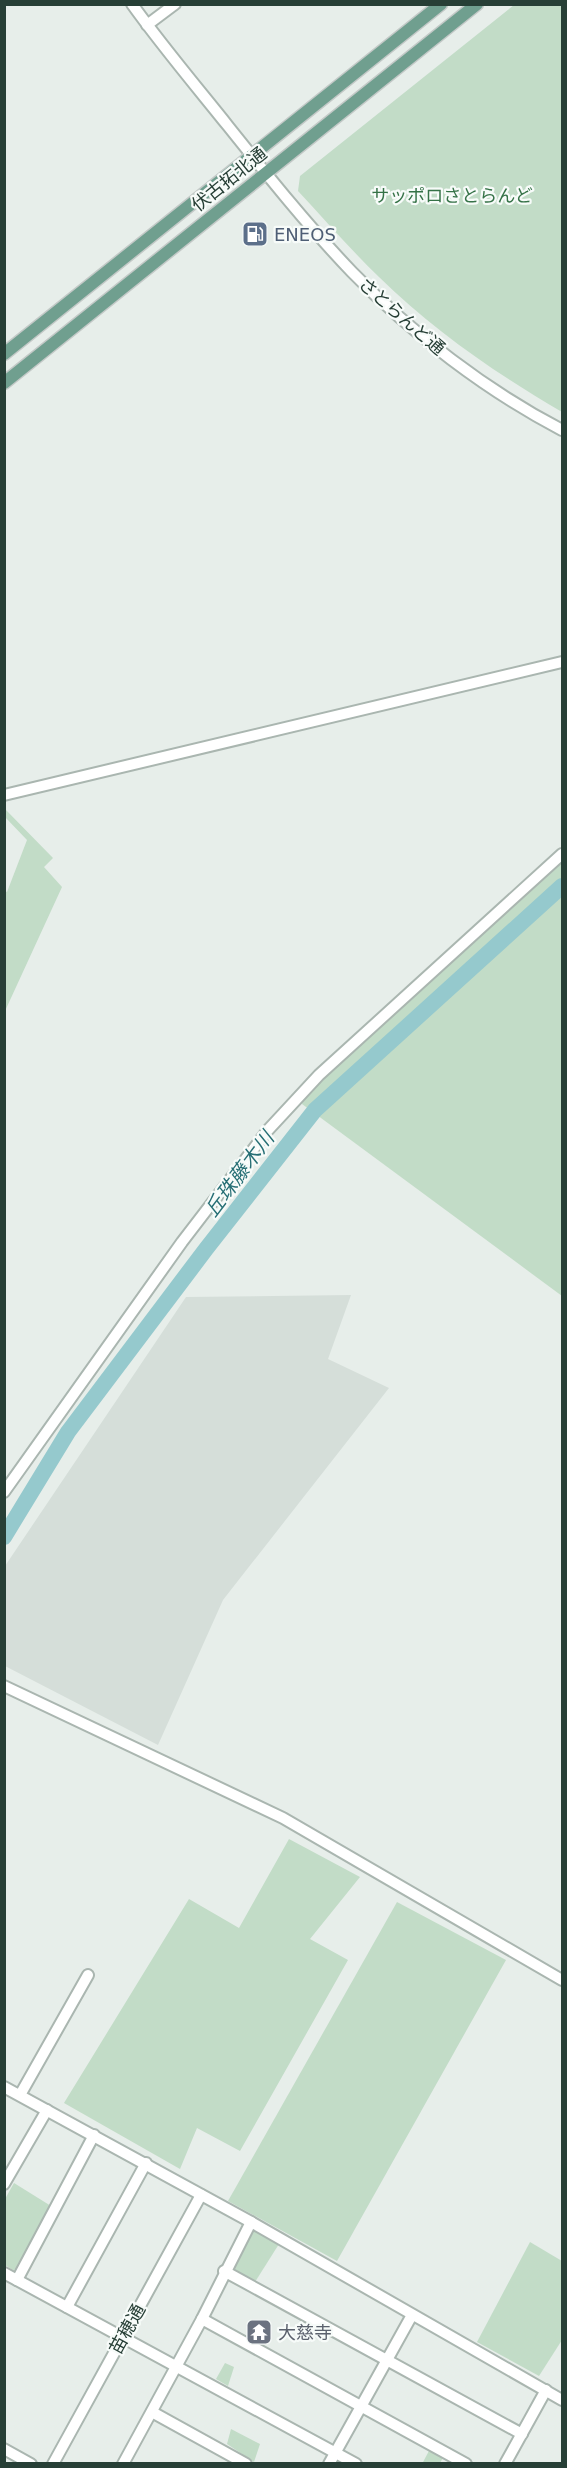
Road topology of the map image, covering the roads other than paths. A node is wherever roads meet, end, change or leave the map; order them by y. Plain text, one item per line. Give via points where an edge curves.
1 (132, 4) edge
2 (175, 4) edge
3 (441, 4) edge
4 (477, 4) edge
5 (147, 25) junction
6 (253, 157) junction
7 (266, 173) junction
8 (4, 354) edge
9 (4, 383) edge
10 (562, 430) edge
11 (562, 662) edge
12 (4, 795) edge
13 (562, 854) edge
14 (4, 1492) edge
15 (4, 1686) edge
16 (88, 1976) dead end
17 (562, 1980) edge
18 (4, 2087) edge
19 (20, 2095) junction
20 (47, 2110) junction
21 (94, 2136) junction
22 (146, 2163) junction
23 (4, 2184) edge
24 (201, 2194) junction
25 (251, 2222) junction
26 (224, 2271) junction
27 (4, 2273) edge
28 (17, 2280) junction
29 (67, 2307) junction
30 (412, 2315) junction
31 (202, 2319) junction
32 (123, 2336) junction
33 (387, 2360) junction
34 (177, 2365) junction
35 (546, 2390) junction
36 (562, 2400) edge
37 (361, 2406) junction
38 (152, 2412) junction
39 (522, 2434) junction
40 (4, 2449) edge
41 (335, 2452) junction
42 (129, 2462) edge
43 (31, 2463) edge
44 (53, 2463) edge
45 (246, 2463) edge
46 (329, 2463) edge
47 (357, 2463) edge
48 (466, 2463) edge
49 (506, 2463) edge

1 - 5 street, さとらんど通
2 - 5 street
3 - 6 main road, 伏古拓北通
4 - 7 main road, 伏古拓北通
5 - 6 street, さとらんど通
6 - 7 street, さとらんど通
6 - 8 main road, 伏古拓北通
7 - 9 main road, 伏古拓北通
7 - 10 street, さとらんど通 via 319,237 398,314 493,388
11 - 12 street
13 - 14 street via 319,1075 285,1111 182,1242
15 - 17 street via 283,1818
16 - 19 street
18 - 19 street
19 - 20 street
20 - 21 street
20 - 23 street
21 - 22 street
21 - 28 street
22 - 24 street
22 - 29 street
24 - 25 street
24 - 32 street, 苗穂通
25 - 26 street
25 - 30 street
26 - 31 street
26 - 33 street
27 - 28 street
28 - 29 street
29 - 32 street
30 - 33 street
30 - 35 street
31 - 34 street
31 - 37 street
32 - 34 street
32 - 44 street, 苗穂通
33 - 37 street
33 - 39 street
34 - 38 street
34 - 41 street
35 - 36 street
35 - 39 street
37 - 41 street
37 - 48 street
38 - 42 street
38 - 45 street
39 - 49 street
40 - 43 street
41 - 46 street
41 - 47 street

